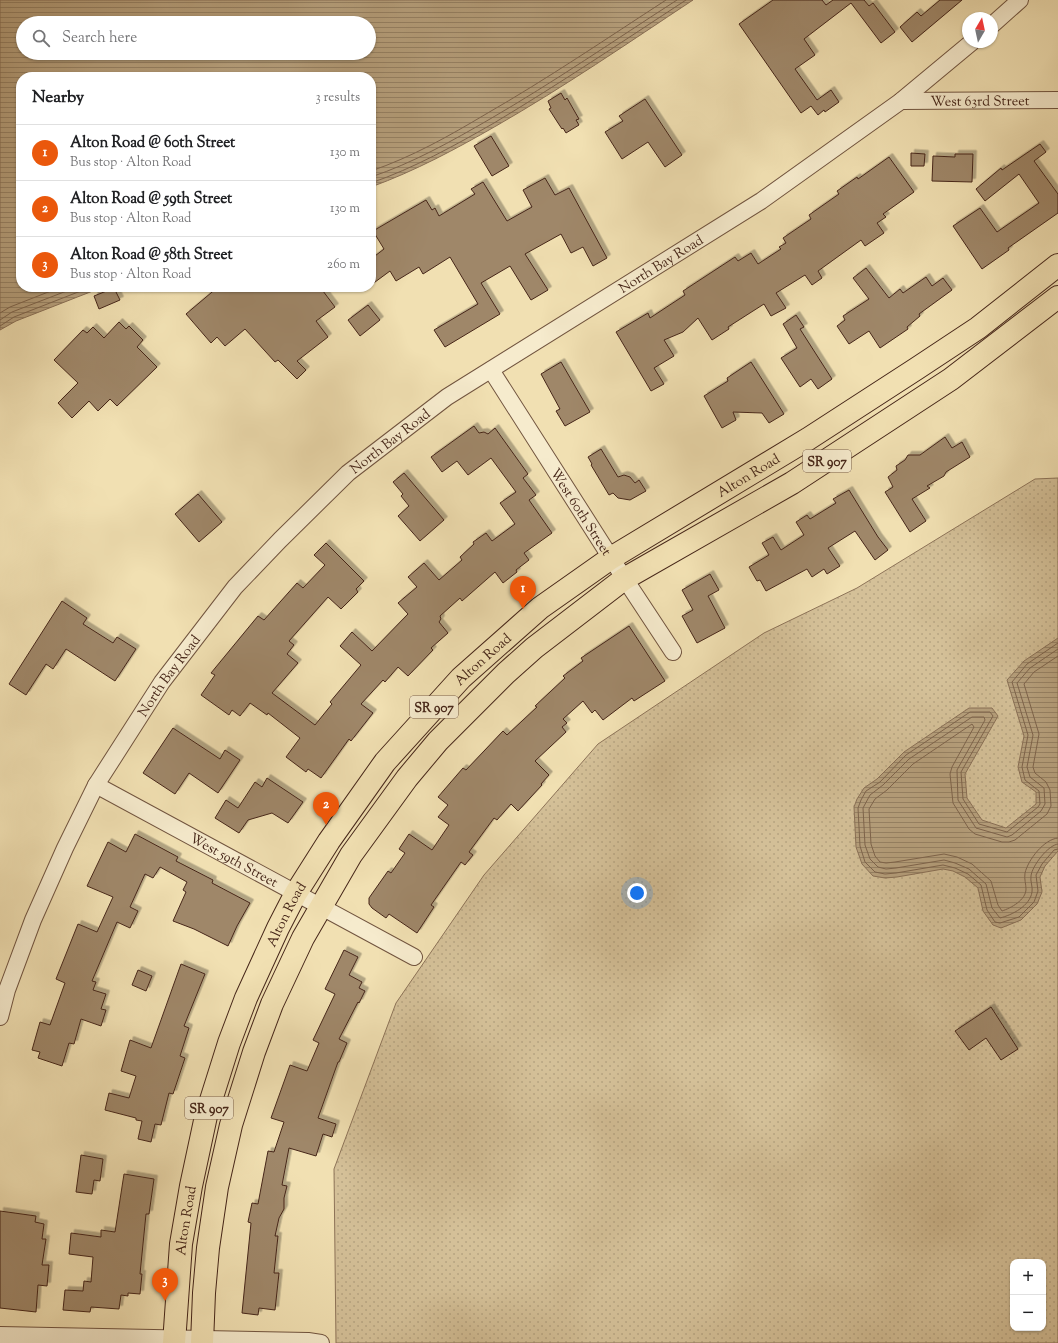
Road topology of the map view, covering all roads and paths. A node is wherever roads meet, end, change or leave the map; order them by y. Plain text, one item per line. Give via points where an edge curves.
1 (1020, 0) edge
2 (998, 20) edge
3 (965, 48) edge
4 (1058, 100) edge
5 (901, 101) junction
6 (1058, 265) edge
7 (1058, 297) edge
8 (491, 370) junction
9 (611, 558) junction
10 (624, 579) junction
11 (673, 652) dead end
12 (96, 785) junction
13 (296, 893) junction
14 (321, 906) junction
15 (414, 957) dead end
16 (0, 1017) edge
17 (0, 1335) edge
18 (174, 1341) edge
19 (202, 1341) edge
20 (321, 1343) edge

1 - 2 street
3 - 5 street, North Bay Road
4 - 5 street, West 63rd Street
5 - 8 street, North Bay Road via 760,202
6 - 9 main road, Alton Road / SR 907 via 978,328 916,369 808,439
7 - 10 main road, Alton Road / SR 907 via 951,379 792,483
8 - 9 street, West 60th Street
8 - 12 street, North Bay Road via 447,397 348,473 235,587 162,682
9 - 10 street, West 60th Street
9 - 13 main road, Alton Road / SR 907 via 540,608 461,678 385,762
10 - 11 street, West 60th Street
10 - 14 main road, Alton Road / SR 907 via 511,668 438,741 367,831
12 - 13 street, West 59th Street
12 - 16 street, North Bay Road via 34,920 7,990
13 - 14 street, West 59th Street
13 - 18 main road, Alton Road / SR 907 via 246,998 206,1116 181,1244
14 - 15 street, West 59th Street
14 - 19 main road, Alton Road / SR 907 via 272,1004 231,1125 208,1248
17 - 18 street
18 - 19 street
19 - 20 street

